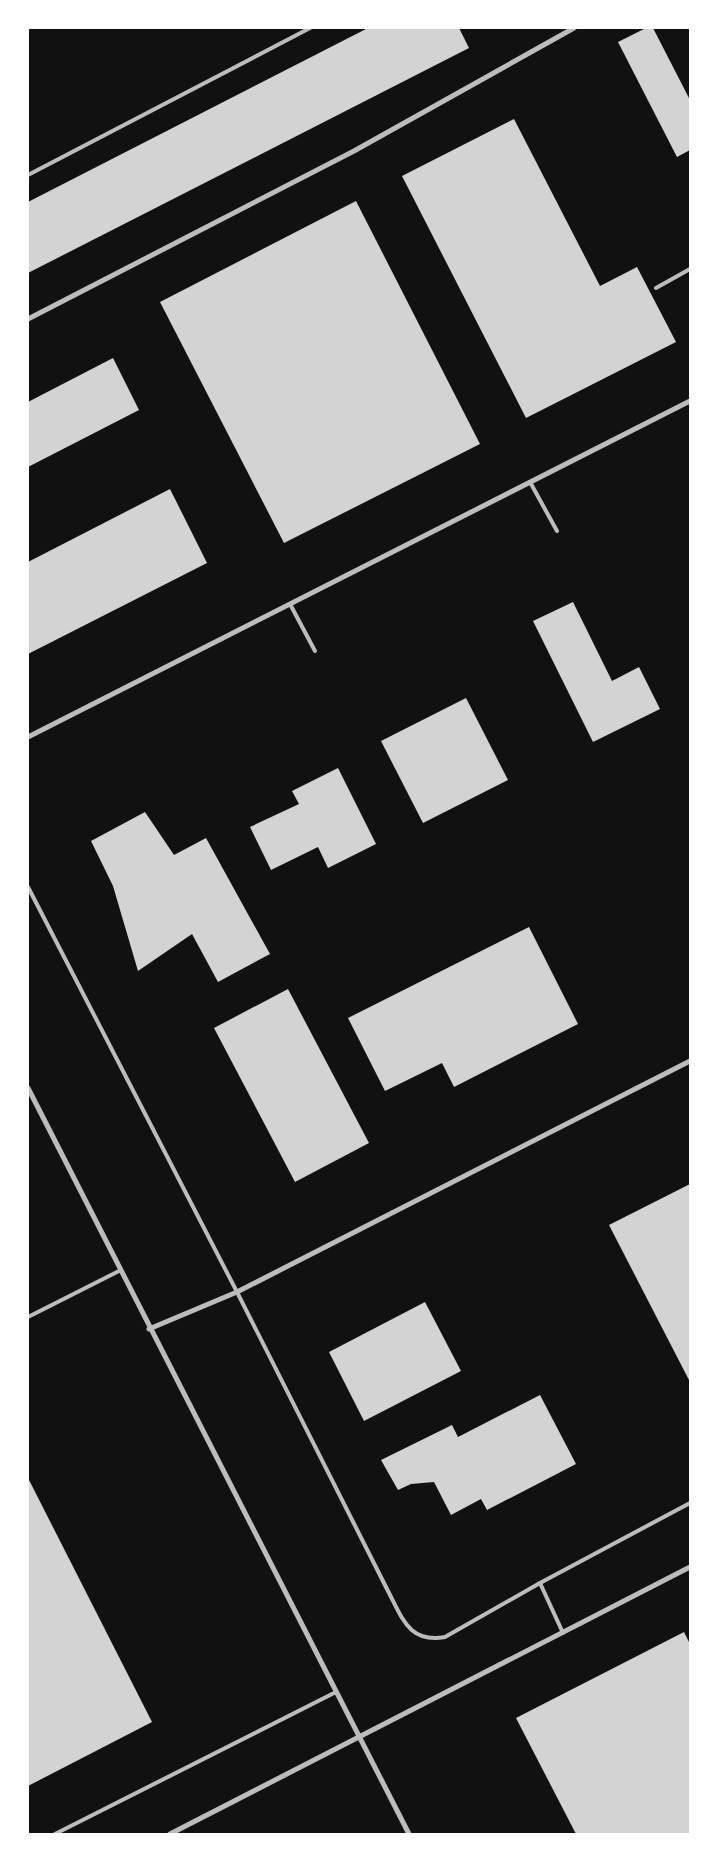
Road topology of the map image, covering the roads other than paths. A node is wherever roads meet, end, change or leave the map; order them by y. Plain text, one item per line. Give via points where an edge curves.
1 (310, 28) edge
2 (574, 28) edge
3 (28, 175) edge
4 (690, 269) edge
5 (656, 288) dead end
6 (28, 319) edge
7 (690, 400) edge
8 (530, 482) junction
9 (556, 532) dead end
10 (290, 604) junction
11 (316, 651) dead end
12 (28, 737) edge
13 (28, 888) edge
14 (690, 1061) edge
15 (28, 1088) edge
16 (122, 1270) junction
17 (237, 1292) junction
18 (28, 1317) edge
19 (149, 1329) junction
20 (690, 1503) edge
21 (690, 1567) edge
22 (540, 1583) junction
23 (563, 1633) junction
24 (336, 1692) junction
25 (360, 1738) junction
26 (55, 1834) edge
27 (170, 1834) edge
28 (409, 1834) edge

1 - 3 lane
2 - 6 street via 354,151
4 - 5 lane
7 - 8 street
8 - 9 lane
8 - 10 street
10 - 11 lane
10 - 12 street
13 - 17 lane
14 - 17 street
15 - 16 street
16 - 18 lane
16 - 19 street
17 - 19 street
17 - 22 lane via 389,1593 411,1630 420,1637 445,1637
19 - 24 street
20 - 22 lane
21 - 23 street
22 - 23 lane
23 - 25 street
24 - 25 street
24 - 26 lane
25 - 27 street
25 - 28 street

